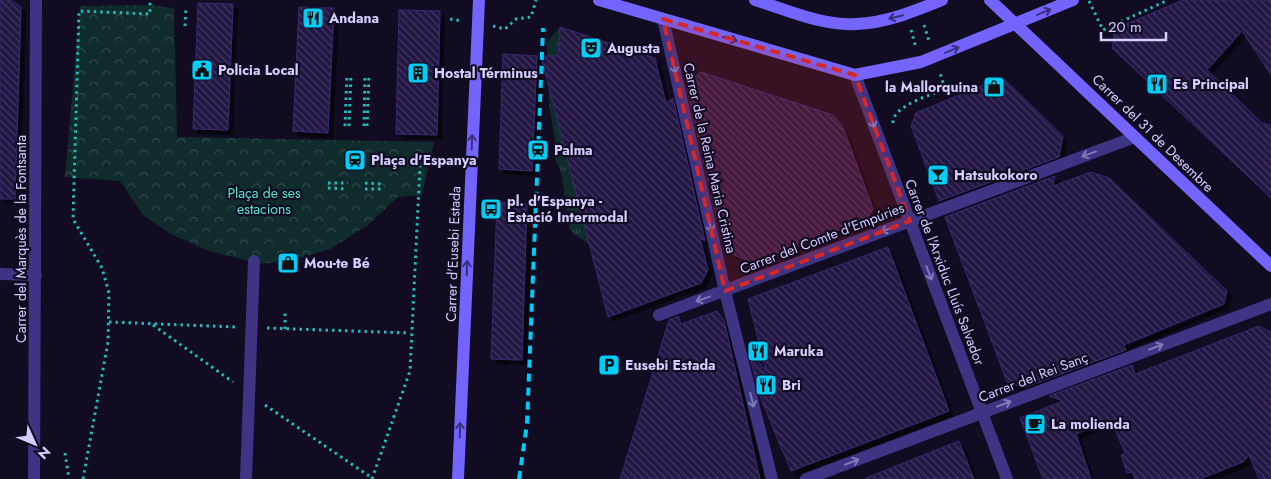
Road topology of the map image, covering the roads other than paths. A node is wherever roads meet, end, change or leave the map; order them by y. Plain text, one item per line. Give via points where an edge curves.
1 (36, 0) edge
2 (479, 0) edge
3 (599, 0) edge
4 (754, 0) edge
5 (942, 0) edge
6 (990, 0) edge
7 (1073, 0) edge
8 (663, 19) junction
9 (1015, 24) junction
10 (855, 76) junction
11 (1135, 137) junction
12 (910, 221) junction
13 (254, 261) dead end
14 (1271, 266) edge
15 (0, 274) edge
16 (36, 275) junction
17 (725, 291) junction
18 (1271, 304) edge
19 (659, 315) dead end
20 (982, 413) junction
21 (34, 479) edge
22 (246, 479) edge
23 (458, 479) edge
24 (772, 479) edge
25 (806, 479) edge
26 (1007, 479) edge

1 - 16 street, Carrer del Marquès de la Fontsanta
23 -> 2 main road, Carrer d'Eusebi Estada
3 - 8 main road
5 -> 4 main road via 906,15 872,22 840,23
6 - 9 main road, Carrer del 31 de Desembre
9 -> 7 main road
8 -> 10 main road
8 -> 17 street, Carrer de la Reina Maria Cristina
10 -> 9 main road via 921,62
9 - 11 main road, Carrer del 31 de Desembre
10 -> 12 street, Carrer de l'Arxiduc Lluís Salvador
11 -> 12 street, Carrer del Comte d'Empúries
11 - 14 main road, Carrer del 31 de Desembre
12 -> 17 street, Carrer del Comte d'Empúries
12 -> 20 street, Carrer de l'Arxiduc Lluís Salvador
13 - 22 street
15 - 16 street
16 - 21 street, Carrer del Marquès de la Fontsanta
17 -> 19 street, Carrer del Comte d'Empúries
17 -> 24 street, Carrer de la Reina Maria Cristina
20 -> 18 street, Carrer del Rei Sanç
25 -> 20 street, Carrer del Rei Sanç
20 - 26 street, Carrer de l'Arxiduc Lluís Salvador

